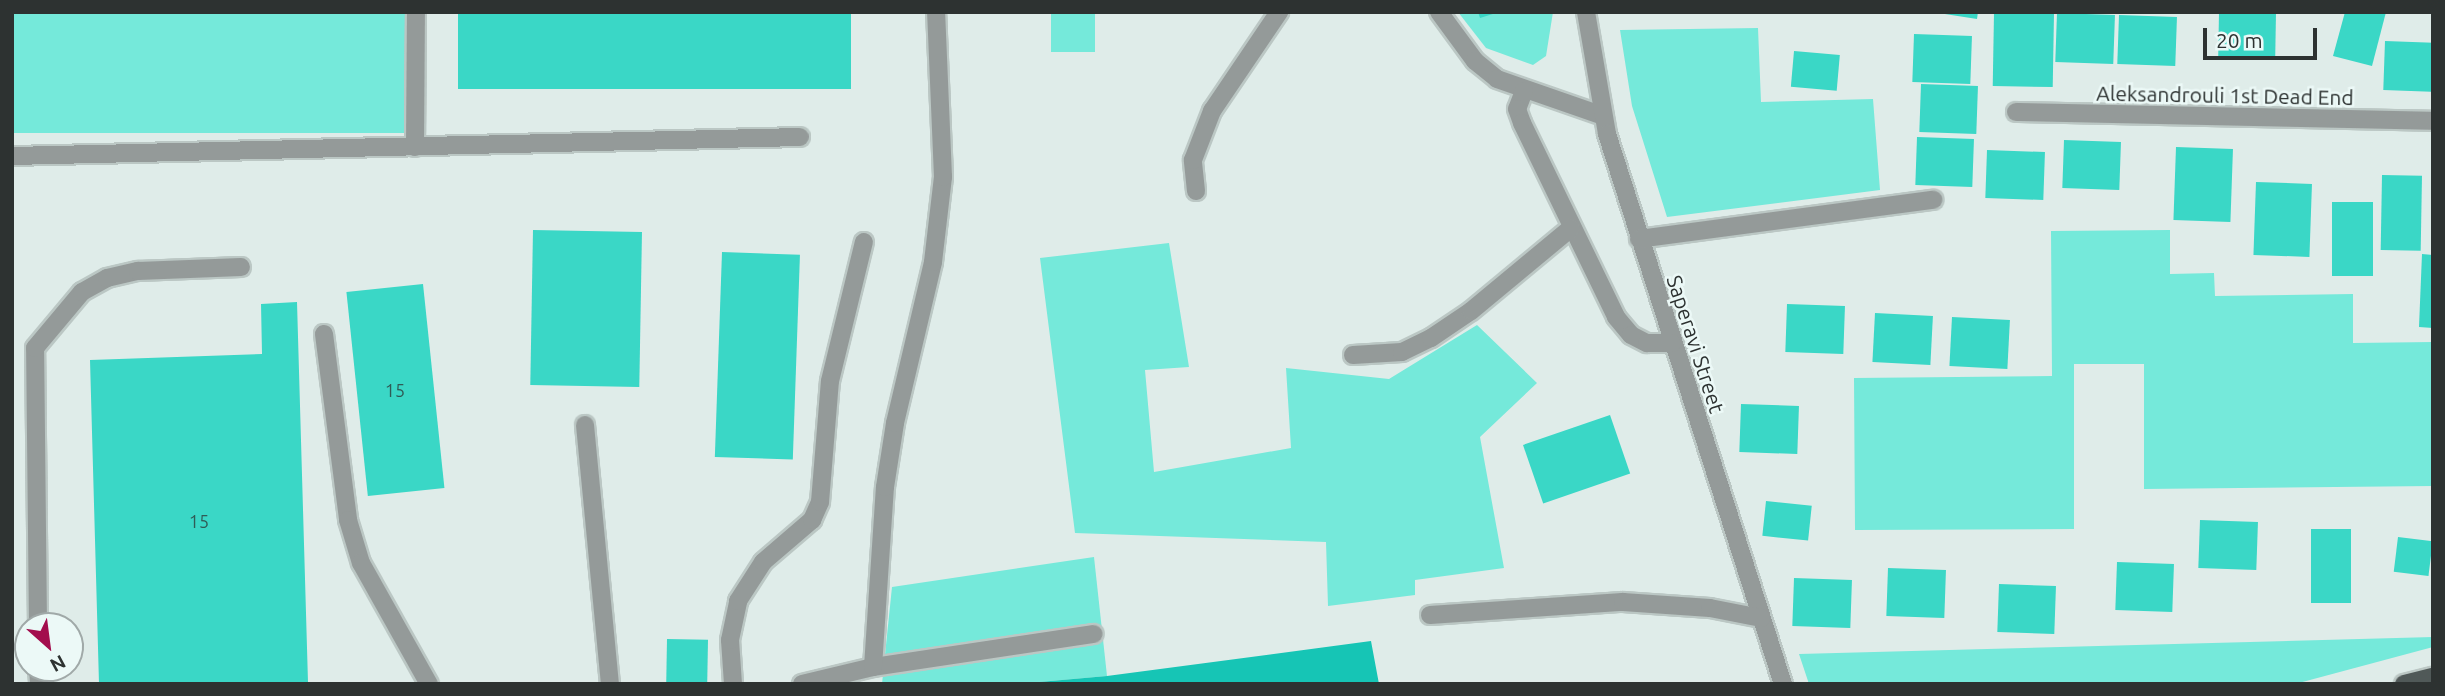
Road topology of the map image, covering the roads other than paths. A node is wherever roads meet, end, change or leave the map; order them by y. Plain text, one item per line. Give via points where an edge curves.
1 (416, 12) edge
2 (936, 12) edge
3 (1279, 12) edge
4 (1439, 12) edge
5 (1586, 12) edge
6 (1524, 91) junction
7 (2016, 112) dead end
8 (1603, 117) junction
9 (2433, 121) edge
10 (800, 136) dead end
11 (415, 147) junction
12 (12, 156) edge
13 (1196, 191) dead end
14 (1933, 200) dead end
15 (1571, 228) junction
16 (1639, 239) junction
17 (864, 242) dead end
18 (241, 267) dead end
19 (324, 334) dead end
20 (1672, 343) junction
21 (1353, 355) dead end
22 (585, 425) dead end
23 (38, 612) edge
24 (1430, 615) dead end
25 (1761, 618) junction
26 (1094, 634) dead end
27 (873, 667) junction
28 (2433, 677) edge
29 (429, 684) edge
30 (610, 684) edge
31 (733, 684) edge
32 (802, 684) edge
33 (1783, 684) edge
34 (2404, 684) edge

1 - 11 street
2 - 27 street via 943,177 933,262 895,423
3 - 13 street via 1212,111 1194,160
4 - 6 street via 1475,61 1497,79
5 - 8 street, Saperavi Street
6 - 8 street
6 - 15 street via 1517,109
7 - 9 street, Aleksandrouli 1st Dead End
8 - 16 street, Saperavi Street
10 - 11 street
11 - 12 street
14 - 16 street
15 - 20 street via 1616,317 1631,335 1647,342
15 - 21 street via 1431,338 1402,352
16 - 20 street, Saperavi Street
17 - 31 street via 830,381 820,502 812,520 763,562 738,601 730,640
18 - 23 street via 138,271 107,278 82,292 35,348
19 - 29 street via 348,520 358,552
20 - 25 street, Saperavi Street
22 - 30 street
24 - 25 street via 1623,602
25 - 33 street, Saperavi Street
26 - 27 street
27 - 32 street
28 - 34 main road

